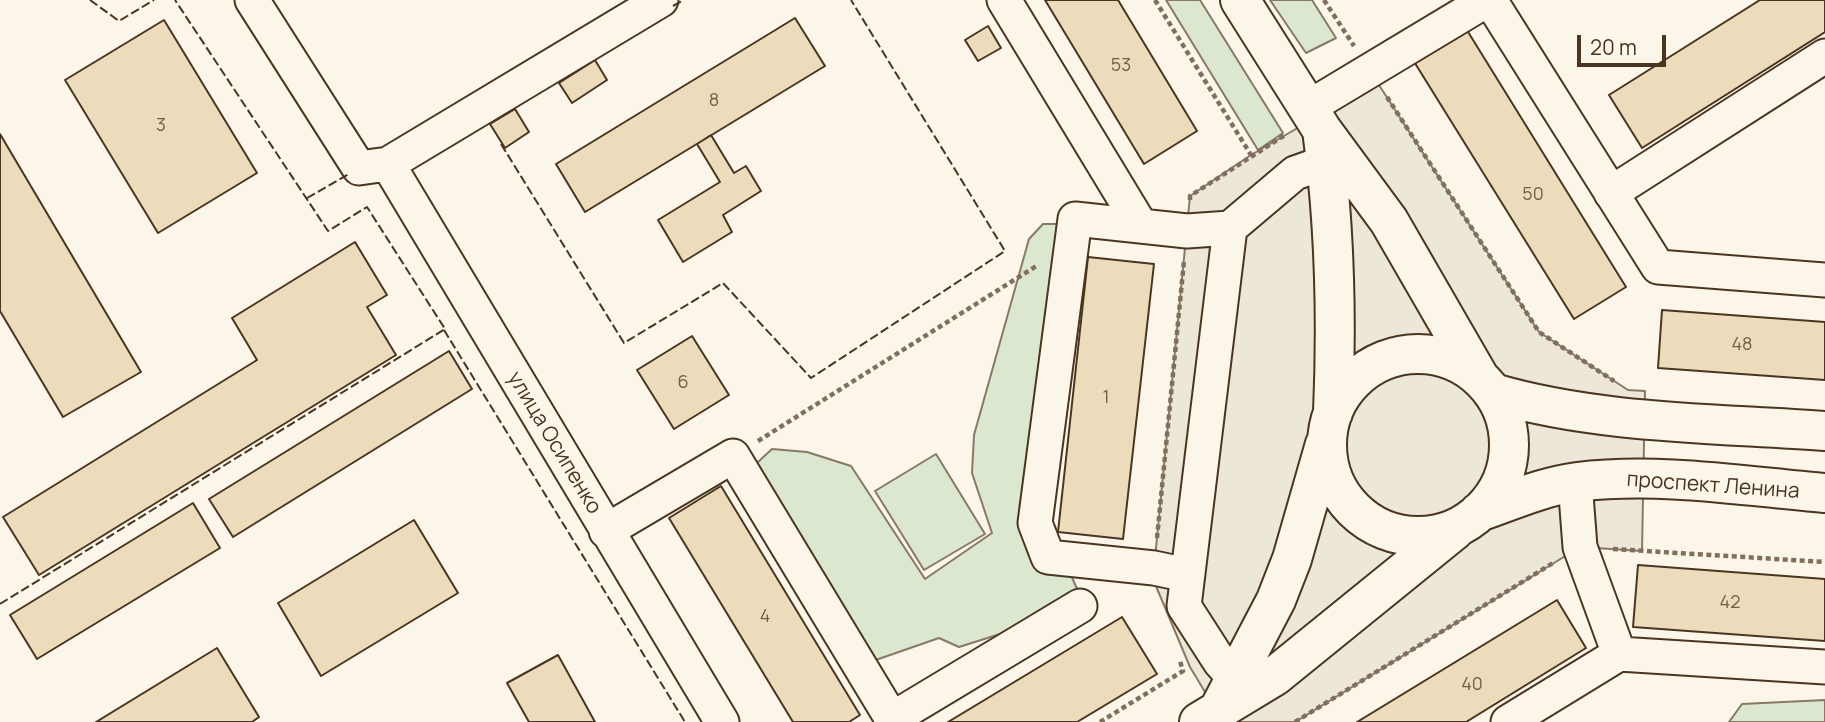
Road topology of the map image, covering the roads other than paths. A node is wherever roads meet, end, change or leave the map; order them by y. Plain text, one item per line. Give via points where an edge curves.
1 (253, 0) edge
2 (662, 0) edge
3 (1004, 0) edge
4 (1240, 0) edge
5 (1489, 0) edge
6 (1825, 57) edge
7 (1319, 133) junction
8 (388, 163) junction
9 (1611, 193) junction
10 (1141, 226) junction
11 (1230, 228) junction
12 (1825, 280) edge
13 (1486, 385) junction
14 (1330, 424) junction
15 (1825, 431) edge
16 (1575, 482) junction
17 (1825, 493) edge
18 (1470, 519) junction
19 (606, 531) junction
20 (1187, 575) junction
21 (1080, 606) dead end
22 (1619, 654) junction
23 (1825, 667) edge
24 (1218, 704) edge
25 (722, 722) edge
26 (1508, 722) edge

1 - 8 street via 359,168
2 - 8 street
3 - 10 street
4 - 7 main road
5 - 7 street via 1370,70
5 - 9 street
6 - 9 street
7 - 11 street via 1296,173
7 - 13 main road via 1389,221
7 - 14 main road via 1337,330
8 - 19 street, улица Осипенко
9 - 12 street via 1658,267
10 - 11 street via 1187,231
10 - 20 street via 1075,219 1035,523 1048,557
11 - 20 street
13 - 14 main road via 1461,365 1440,356 1396,356 1358,377 1343,393
13 - 15 main road via 1541,407 1591,415
13 - 18 main road via 1503,413 1508,455 1493,496
14 - 18 main road via 1330,467 1343,497 1358,514 1397,534 1419,536 1441,533
14 - 24 main road via 1292,559 1259,636
16 - 17 main road, проспект Ленина via 1647,478
16 - 18 main road, проспект Ленина via 1531,493
16 - 22 street via 1580,547
18 - 24 main road, проспект Ленина via 1275,676
19 - 21 street via 733,456 892,719
19 - 25 street, улица Осипенко
20 - 24 street via 1184,606 1220,662
22 - 23 street
22 - 26 street

